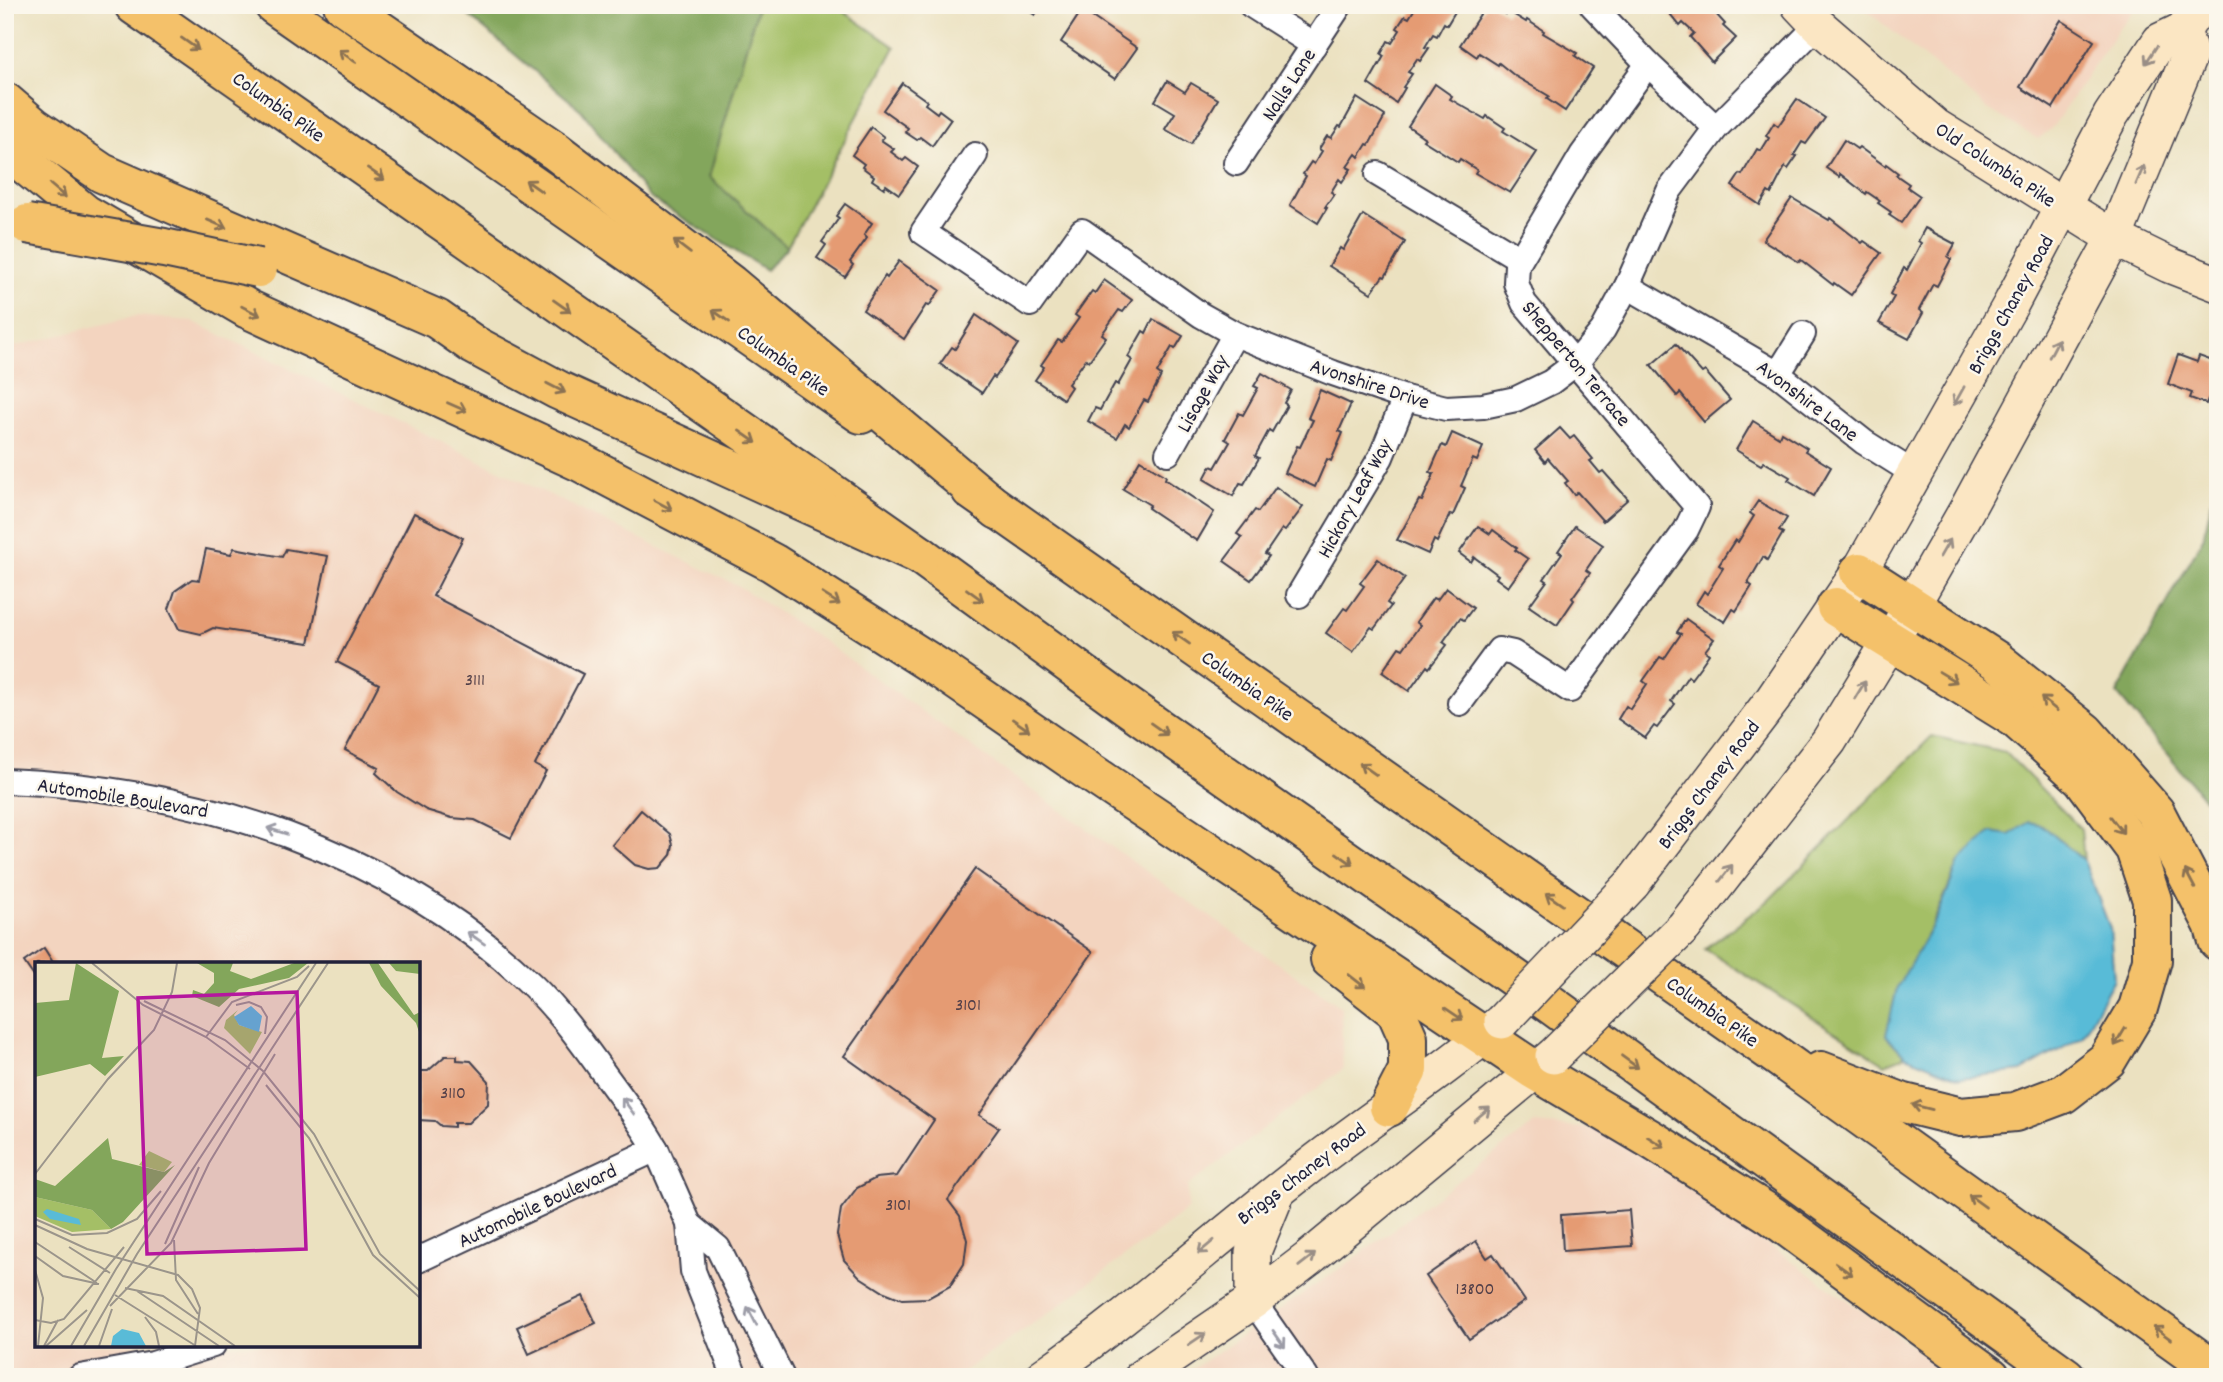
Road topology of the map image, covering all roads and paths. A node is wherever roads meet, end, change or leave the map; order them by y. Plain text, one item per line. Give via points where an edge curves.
1 (134, 5) edge
2 (274, 5) edge
3 (343, 5) edge
4 (386, 5) edge
5 (1251, 5) edge
6 (1340, 5) edge
7 (1592, 5) edge
8 (1808, 15) edge
9 (2192, 17) edge
10 (1314, 45) junction
11 (1648, 64) junction
12 (5, 102) edge
13 (1716, 128) junction
14 (5, 148) edge
15 (554, 150) junction
16 (975, 155) dead end
17 (1236, 163) dead end
18 (1378, 174) dead end
19 (2063, 208) junction
20 (16, 224) edge
21 (2113, 238) junction
22 (1520, 259) junction
23 (2218, 284) edge
24 (1627, 286) junction
25 (1235, 334) junction
26 (1803, 334) dead end
27 (474, 345) junction
28 (1576, 363) junction
29 (1778, 374) junction
30 (1405, 398) junction
31 (1168, 453) dead end
32 (1915, 474) junction
33 (998, 510) junction
34 (920, 555) junction
35 (1859, 572) junction
36 (1299, 595) dead end
37 (1836, 607) junction
38 (1911, 607) junction
39 (1890, 641) junction
40 (1461, 703) dead end
41 (1091, 773) junction
42 (5, 781) edge
43 (2218, 941) edge
44 (1494, 1029) junction
45 (1770, 1051) junction
46 (1544, 1063) junction
47 (1389, 1107) junction
48 (656, 1149) junction
49 (1279, 1189) junction
50 (689, 1224) junction
51 (420, 1259) edge
52 (1252, 1301) junction
53 (207, 1347) edge
54 (2218, 1373) edge
55 (80, 1377) edge
56 (735, 1377) edge
57 (782, 1377) edge
58 (1042, 1377) edge
59 (1142, 1377) edge
60 (1306, 1377) edge
61 (1991, 1377) edge
62 (2066, 1377) edge

1 -> 34 highway, Columbia Pike
33 -> 2 highway, Columbia Pike
3 - 15 highway
4 - 15 highway
5 - 10 street
6 - 10 street, Nalls Lane
7 - 11 street
8 - 13 street, Avonshire Drive
8 - 19 main road, Old Columbia Pike via 1935,126
9 -> 19 main road, Briggs Chaney Road via 2160,41 2111,115
21 -> 9 main road, Briggs Chaney Road via 2190,54
10 - 17 street, Nalls Lane
11 - 13 street
11 - 22 street via 1582,155
12 -> 27 highway via 33,127 102,173 437,319
13 - 24 street, Avonshire Drive via 1670,191
14 -> 41 highway via 85,214 248,309 580,462 773,563 943,671
33 -> 15 highway via 730,284
16 - 25 street, Avonshire Drive via 923,232 1030,304 1082,231
18 - 22 street
19 - 21 main road, Old Columbia Pike
19 -> 32 main road, Briggs Chaney Road
20 - 27 highway, bridge via 258,268
21 - 23 main road, Old Columbia Pike
38 -> 21 main road, Briggs Chaney Road
22 - 28 street, Shepperton Terrace via 1516,283 1524,303
24 - 28 street, Avonshire Drive via 1603,330
24 - 29 street, Avonshire Lane
25 - 30 street, Avonshire Drive
25 - 31 street, Lisage Way
26 - 29 street
27 -> 34 highway via 558,390
28 - 30 street, Avonshire Drive via 1516,399 1483,406 1446,408
28 - 40 street, Shepperton Terrace via 1697,507 1686,530 1570,690 1513,653 1499,650
29 - 32 street, Avonshire Lane via 1864,442
30 - 36 street, Hickory Leaf Way via 1381,457
32 - 35 main road, Briggs Chaney Road
45 -> 33 highway, Columbia Pike
34 -> 62 highway, Columbia Pike
35 - 37 main road, Briggs Chaney Road
35 - 38 highway
37 - 39 highway
37 - 44 main road, Briggs Chaney Road, bridge via 1773,699 1632,884
38 - 39 main road, Briggs Chaney Road
43 -> 38 highway via 2155,813 2085,732 1997,661
39 -> 45 highway via 2015,718 2082,778 2135,849 2152,900 2149,972 2138,1008 2107,1060 2063,1094 2014,1112 1961,1117 1904,1103
46 -> 39 main road, Briggs Chaney Road, bridge via 1684,927 1829,741
41 -> 44 highway
41 -> 47 highway via 1396,1011 1408,1038 1408,1070
48 -> 42 street, Automobile Boulevard via 572,1028 532,985 484,944 393,881 293,835 233,816 153,797
44 - 46 highway
44 - 47 main road, Briggs Chaney Road
54 -> 45 highway, Columbia Pike
52 -> 46 main road, Briggs Chaney Road
46 -> 61 highway via 1652,1140 1771,1215
47 - 49 main road, Briggs Chaney Road
48 - 50 street, Automobile Boulevard
48 - 51 street, Automobile Boulevard
49 - 52 main road via 1253,1252
49 -> 58 main road, Briggs Chaney Road
50 - 56 street, Automobile Boulevard via 693,1271
57 -> 50 street, Automobile Boulevard via 718,1248
59 -> 52 main road, Briggs Chaney Road
52 -> 60 street
53 - 55 street via 153,1364

